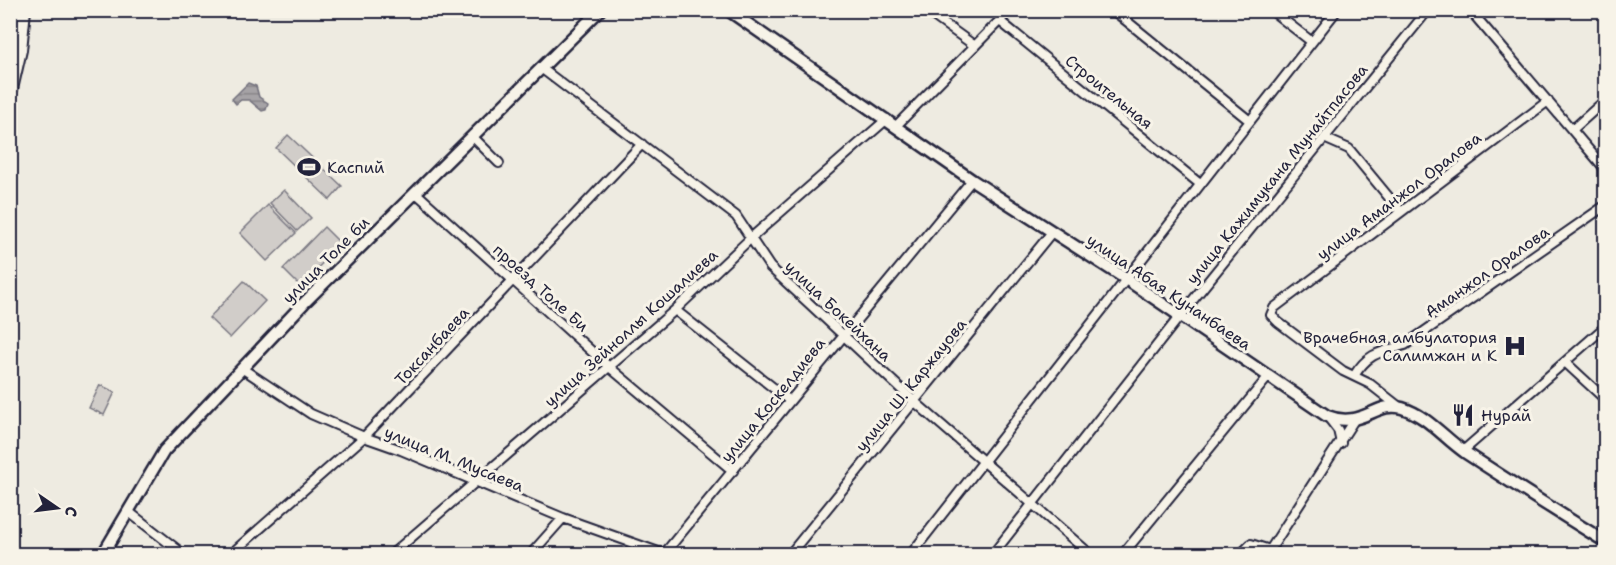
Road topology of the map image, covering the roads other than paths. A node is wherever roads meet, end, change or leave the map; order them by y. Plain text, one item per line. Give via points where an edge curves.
1 (23, 10) edge
2 (600, 10) edge
3 (729, 10) edge
4 (925, 10) edge
5 (1010, 10) edge
6 (1113, 10) edge
7 (1271, 10) edge
8 (1337, 10) edge
9 (1428, 10) edge
10 (1470, 10) edge
11 (1001, 22) junction
12 (1312, 42) junction
13 (975, 46) junction
14 (541, 68) junction
15 (10, 89) edge
16 (1548, 100) junction
17 (1605, 107) edge
18 (1250, 121) junction
19 (891, 122) junction
20 (1572, 130) junction
21 (472, 136) junction
22 (1324, 138) junction
23 (642, 144) junction
24 (499, 163) dead end
25 (1605, 170) edge
26 (972, 180) junction
27 (1200, 184) junction
28 (415, 192) junction
29 (1605, 205) edge
30 (1401, 212) junction
31 (1052, 232) junction
32 (752, 237) junction
33 (1126, 279) junction
34 (513, 280) junction
35 (675, 310) junction
36 (1180, 316) junction
37 (1605, 326) edge
38 (844, 335) junction
39 (1565, 362) junction
40 (608, 366) junction
41 (243, 369) junction
42 (1354, 376) junction
43 (1268, 377) junction
44 (1605, 400) edge
45 (790, 401) junction
46 (915, 402) junction
47 (1400, 407) junction
48 (1327, 416) junction
49 (1354, 420) junction
50 (364, 437) junction
51 (1341, 443) junction
52 (1463, 451) junction
53 (983, 462) junction
54 (733, 471) junction
55 (478, 482) junction
56 (1032, 504) junction
57 (129, 512) junction
58 (563, 518) junction
59 (1605, 542) edge
60 (103, 555) edge
61 (183, 555) edge
62 (231, 555) edge
63 (392, 555) edge
64 (531, 555) edge
65 (664, 555) edge
66 (790, 555) edge
67 (911, 555) edge
68 (993, 555) edge
69 (1090, 555) edge
70 (1123, 555) edge
71 (1241, 555) edge

1 - 15 highway
2 - 14 street, улица Толе би
3 - 19 street, улица Абая Кунанбаева
4 - 13 street
5 - 11 street, улица Зейноллы Кошалиева
6 - 18 street
7 - 12 street
8 - 12 street
9 - 22 street, улица Кажимукана Мунайтпасова
10 - 16 street
11 - 13 street, улица Зейноллы Кошалиева
11 - 27 street, Строительная
12 - 18 street
13 - 19 street, улица Зейноллы Кошалиева
14 - 21 street, улица Толе би
14 - 23 street, улица Бокейхана
16 - 20 street
16 - 30 street, улица Аманжол Оралова
17 - 20 street via 1601,104
18 - 27 street
19 - 26 street, улица Абая Кунанбаева
19 - 32 street, улица Зейноллы Кошалиева
20 - 25 street
21 - 24 street
21 - 28 street, улица Толе би
22 - 30 street via 1349,149
22 - 36 street, улица Кажимукана Мунайтпасова
23 - 32 street, улица Бокейхана via 736,216
23 - 34 street, Токсанбаева
26 - 31 street, улица Абая Кунанбаева
26 - 38 street, улица Коскелдиева
27 - 33 street
28 - 34 street, проезд Толе Би
28 - 41 street, улица Толе би
29 - 42 street, Аманжол Оралова via 1405,345 1374,353
30 - 42 street, улица Аманжол Оралова via 1274,308 1271,315
31 - 33 street, улица Абая Кунанбаева
31 - 46 street, улица Ш. Каржауова
32 - 35 street, улица Зейноллы Кошалиева
32 - 38 street, улица Бокейхана via 770,267
33 - 36 street, улица Абая Кунанбаева
33 - 53 street
34 - 40 street, проезд Толе Би
34 - 50 street, Токсанбаева
35 - 40 street, улица Зейноллы Кошалиева
35 - 45 street
36 - 43 street, улица Абая Кунанбаева
36 - 56 street, улица Кажимукана Мунайтпасова
37 - 39 street
38 - 45 street, улица Коскелдиева
38 - 46 street, улица Бокейхана
39 - 44 street
39 - 52 street
40 - 54 street, проезд Толе Би
40 - 55 street, улица Зейноллы Кошалиева
41 - 50 street, улица М. Мусаева via 311,414
41 - 57 street, улица Толе би via 164,451
42 - 47 street
43 - 48 street, улица Абая Кунанбаева
43 - 70 street
45 - 54 street, улица Коскелдиева
46 - 53 street, улица Бокейхана
46 - 66 street, улица Ш. Каржауова
47 - 49 street via 1386,407
47 - 52 street via 1430,423
48 - 49 street, улица Абая Кунанбаева
48 - 51 street via 1338,430
49 - 51 street
50 - 55 street, улица М. Мусаева
50 - 62 street, Токсанбаева
51 - 71 street via 1270,550 1251,544
52 - 59 street
53 - 56 street, улица Бокейхана
53 - 67 street
54 - 65 street, улица Коскелдиева
55 - 58 street, улица М. Мусаева
55 - 63 street, улица Зейноллы Кошалиева
56 - 68 street, улица Кажимукана Мунайтпасова
56 - 69 street, улица Бокейхана
57 - 60 street, улица Толе би
57 - 61 street
58 - 64 street
58 - 65 street, улица М. Мусаева

